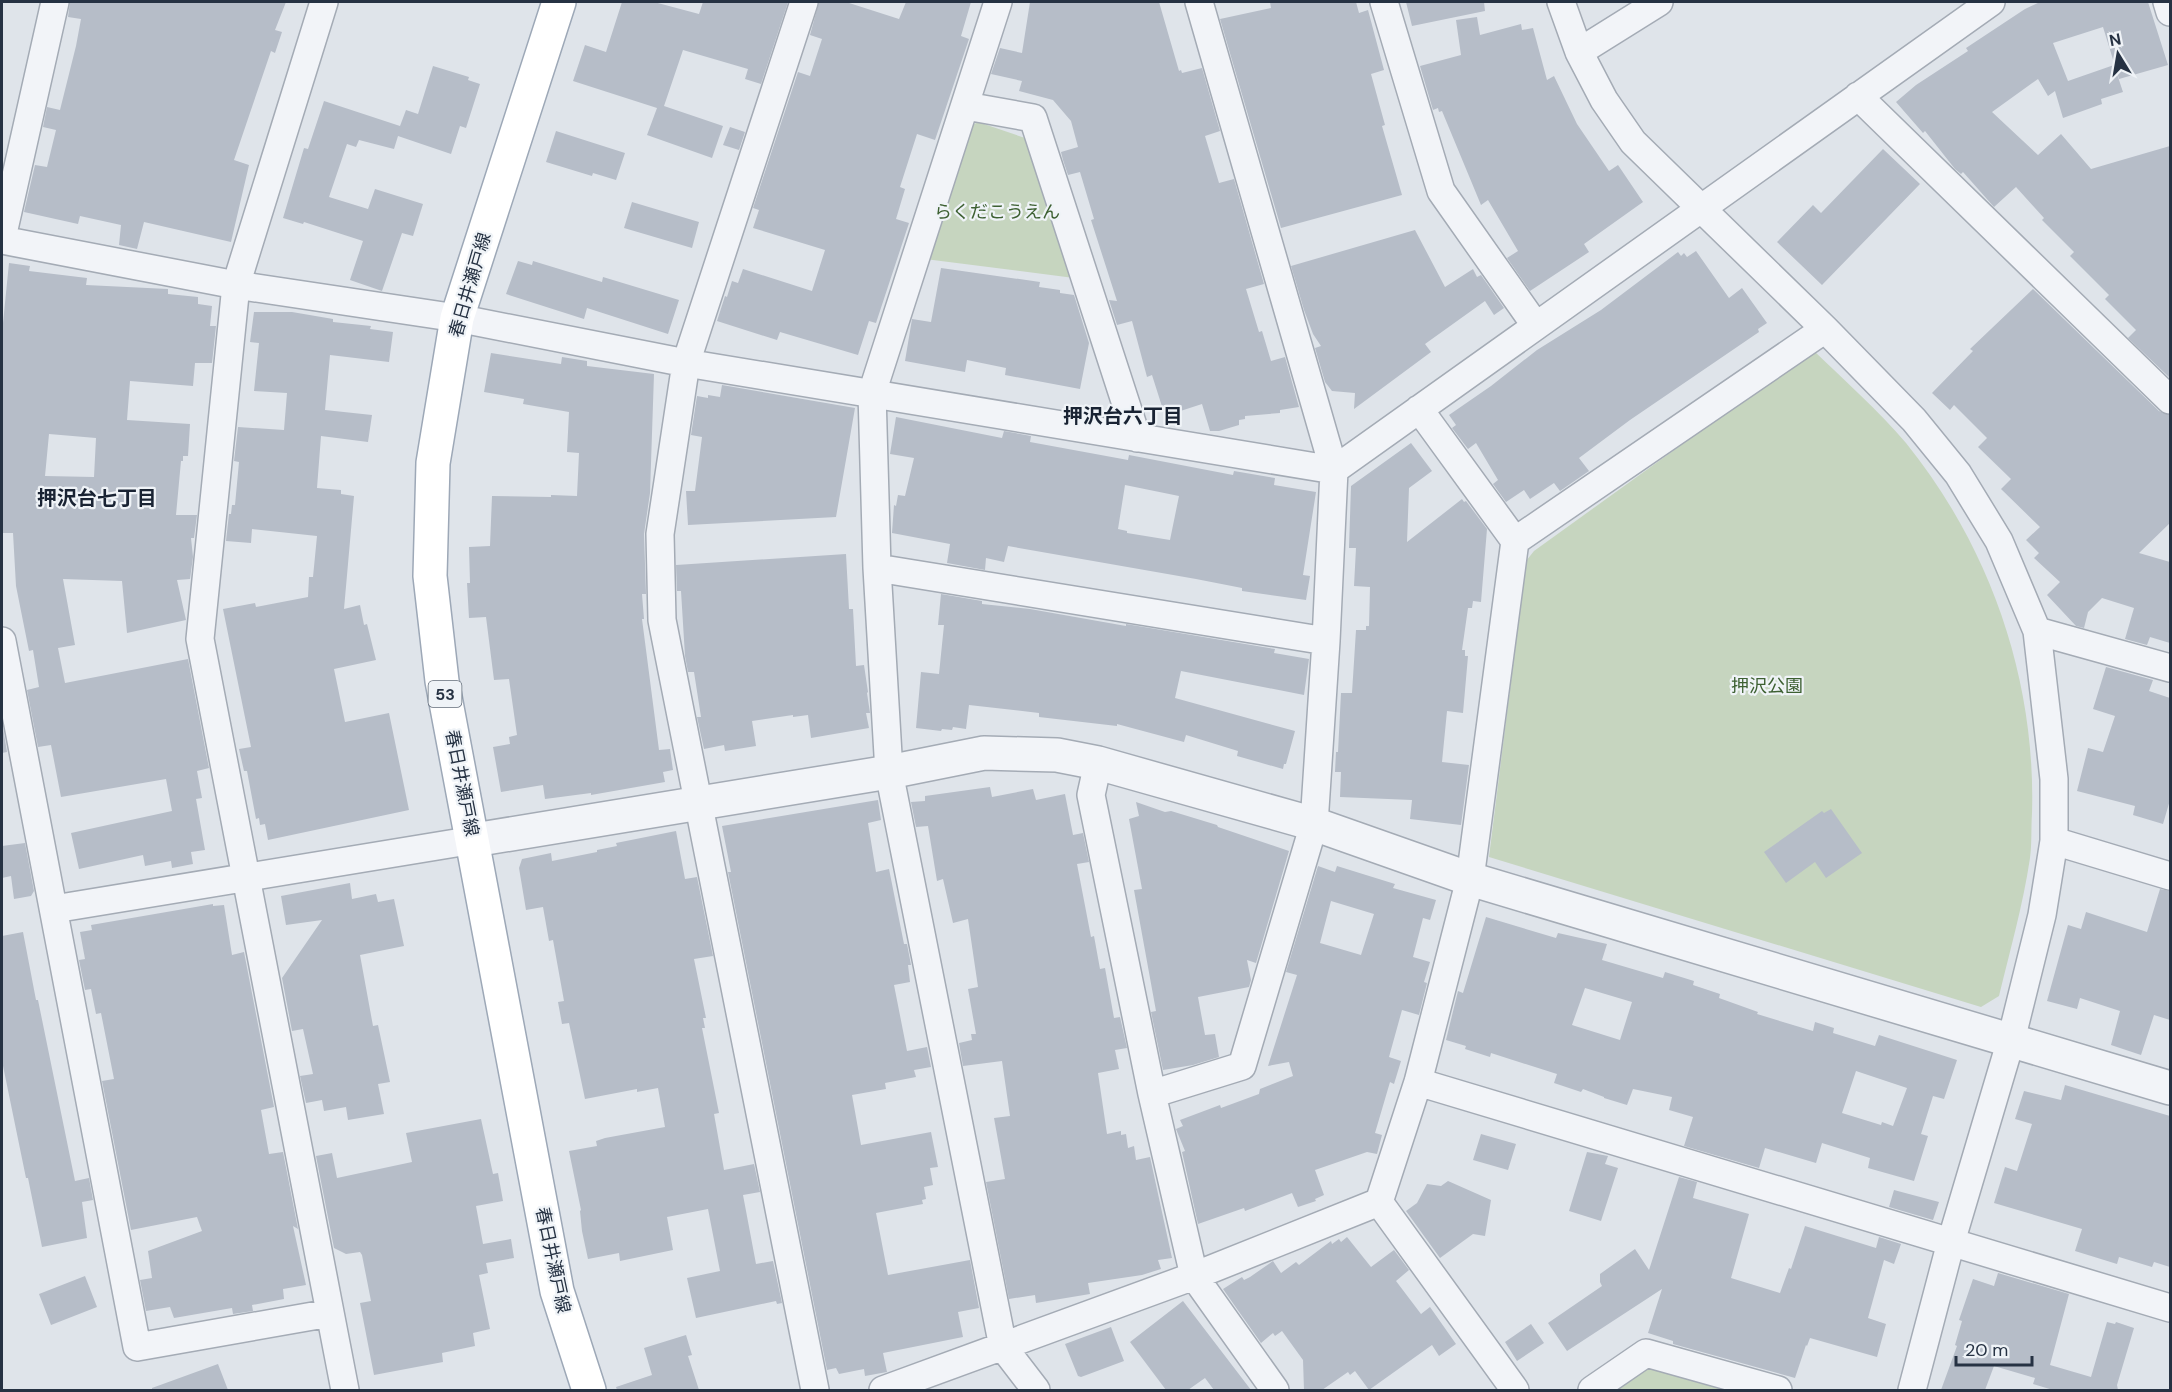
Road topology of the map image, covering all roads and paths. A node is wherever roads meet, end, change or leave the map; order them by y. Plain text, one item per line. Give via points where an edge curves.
1 (55, 2) edge
2 (324, 2) edge
3 (559, 2) edge
4 (804, 2) edge
5 (998, 2) edge
6 (1199, 2) edge
7 (1384, 2) edge
8 (1561, 2) edge
9 (1659, 2) edge
10 (1990, 2) edge
11 (2167, 2) edge
12 (2170, 12) edge
13 (1579, 52) junction
14 (1858, 96) junction
15 (966, 106) junction
16 (1701, 208) junction
17 (2, 239) edge
18 (236, 285) junction
19 (457, 318) junction
20 (1536, 326) junction
21 (1825, 329) junction
22 (686, 363) junction
23 (872, 393) junction
24 (2170, 400) edge
25 (1419, 409) junction
26 (1137, 438) junction
27 (1334, 470) junction
28 (1515, 541) junction
29 (877, 568) junction
30 (2037, 631) junction
31 (2, 641) edge
32 (1326, 641) junction
33 (2170, 668) edge
34 (1098, 763) junction
35 (889, 772) junction
36 (699, 803) junction
37 (1314, 824) junction
38 (474, 840) junction
39 (2054, 841) junction
40 (2170, 876) edge
41 (246, 877) junction
42 (1470, 879) junction
43 (54, 909) junction
44 (2011, 1040) junction
45 (1418, 1082) junction
46 (2170, 1088) edge
47 (1152, 1094) junction
48 (1379, 1202) junction
49 (1951, 1242) junction
50 (1194, 1276) junction
51 (2170, 1308) edge
52 (330, 1313) junction
53 (1004, 1347) junction
54 (345, 1390) edge
55 (589, 1390) edge
56 (814, 1390) edge
57 (883, 1390) edge
58 (1036, 1390) edge
59 (1275, 1390) edge
60 (1515, 1390) edge
61 (1592, 1390) edge
62 (1778, 1390) edge
63 (1912, 1390) edge

1 - 17 street
2 - 18 street
3 - 19 main road, 春日井瀬戸線 / 53
4 - 22 street
5 - 15 street
6 - 27 street
7 - 20 street via 1441,191
8 - 13 street
9 - 13 street
10 - 14 street
11 - 12 street
13 - 16 street via 1604,100 1633,142
14 - 16 street
14 - 24 street
15 - 23 street
15 - 26 street via 1033,118
16 - 20 street
16 - 21 street
17 - 18 street
18 - 19 street
18 - 41 street via 200,639
19 - 22 street
19 - 38 main road, 春日井瀬戸線 / 53 via 433,463 430,576 442,681
20 - 25 street
21 - 28 street
21 - 30 street via 1914,420 1958,474 1999,541
22 - 23 street
22 - 36 street via 660,534 660,567 662,620
23 - 26 street
23 - 29 street
25 - 27 street
25 - 28 street
26 - 27 street
27 - 32 street
28 - 42 street
29 - 32 street
29 - 35 street
30 - 33 street
30 - 39 street via 2054,779
31 - 43 street
32 - 37 street
34 - 35 street via 1057,755 984,753
34 - 37 street
34 - 47 street via 1091,795
35 - 36 street
35 - 53 street
36 - 38 street
36 - 56 street
37 - 42 street
37 - 47 street via 1242,1066
38 - 41 street
38 - 55 main road, 春日井瀬戸線 / 53 via 556,1291
39 - 40 street
39 - 44 street via 2042,915
41 - 43 street
41 - 52 street
42 - 44 street
42 - 45 street
43 - 52 street via 137,1347
44 - 46 street
44 - 49 street
45 - 48 street
45 - 49 street
47 - 50 street
48 - 50 street
48 - 60 street
49 - 51 street
49 - 63 street
50 - 53 street
50 - 59 street
52 - 54 street
53 - 57 street
53 - 58 street
61 - 62 street via 1646,1353

